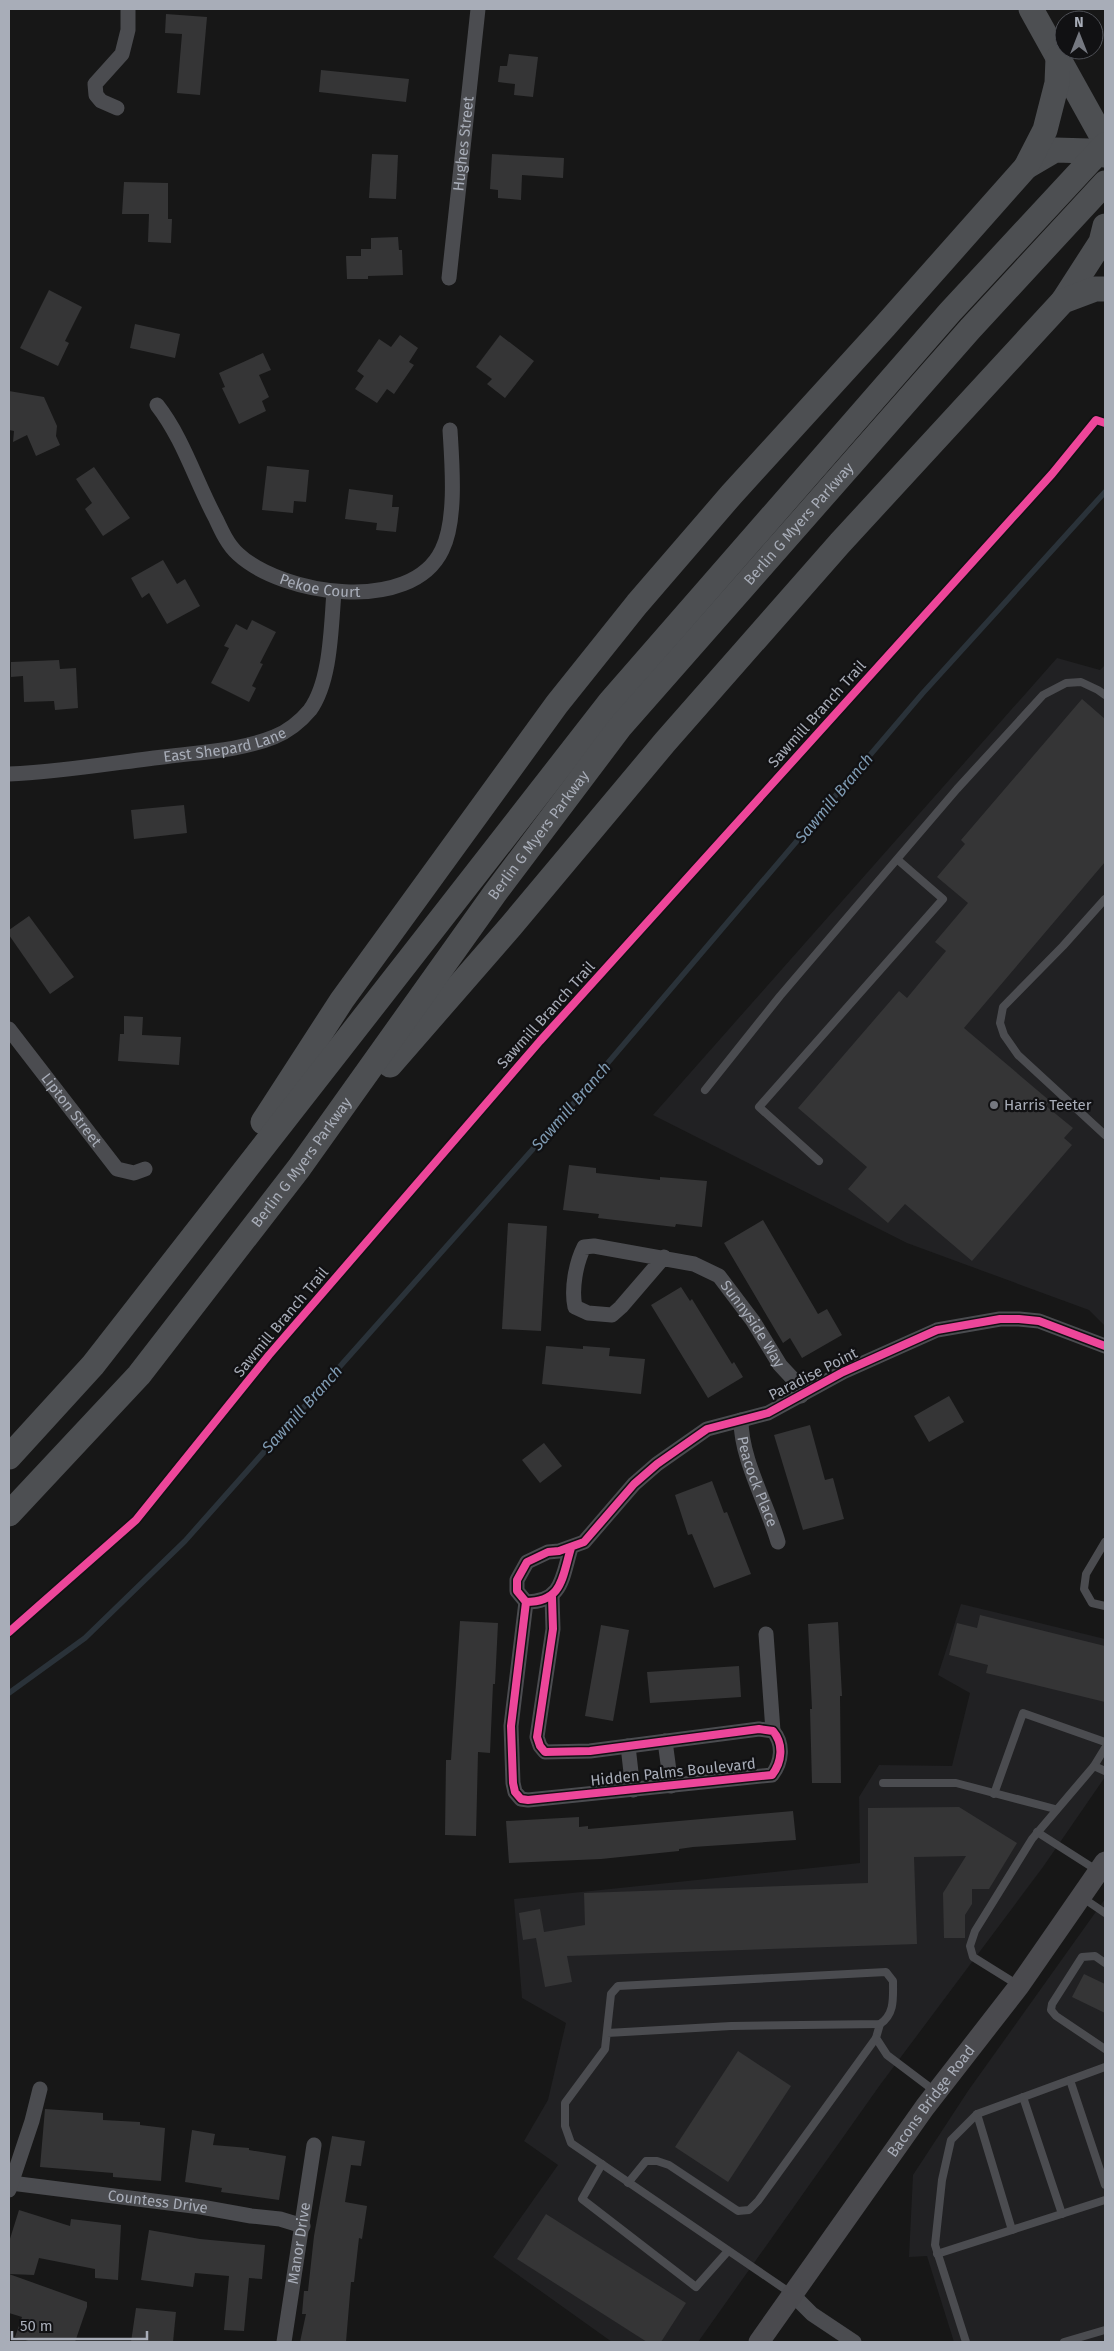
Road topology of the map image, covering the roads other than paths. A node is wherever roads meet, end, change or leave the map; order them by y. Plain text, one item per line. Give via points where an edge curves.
1 (128, 9) edge
2 (478, 9) edge
3 (1031, 9) edge
4 (1054, 51) edge
5 (1058, 60) edge
6 (1059, 60) edge
7 (117, 108) dead end
8 (1105, 143) edge
9 (1105, 155) edge
10 (1026, 167) junction
11 (1105, 183) edge
12 (1105, 226) edge
13 (449, 278) dead end
14 (1105, 290) edge
15 (1063, 302) junction
16 (157, 405) dead end
17 (450, 430) dead end
18 (334, 592) junction
19 (1105, 695) edge
20 (9, 774) edge
21 (898, 860) junction
22 (1105, 899) edge
23 (9, 1028) edge
24 (705, 1090) dead end
25 (1105, 1134) edge
26 (819, 1161) dead end
27 (299, 1168) junction
28 (145, 1169) dead end
29 (664, 1257) junction
30 (173, 1261) junction
31 (1105, 1346) edge
32 (801, 1396) junction
33 (742, 1420) junction
34 (9, 1457) edge
35 (9, 1514) edge
36 (778, 1542) dead end
37 (1105, 1542) edge
38 (571, 1548) junction
39 (552, 1597) junction
40 (526, 1602) junction
41 (1105, 1606) edge
42 (766, 1634) dead end
43 (773, 1731) junction
44 (665, 1740) junction
45 (1105, 1742) edge
46 (628, 1746) junction
47 (1105, 1748) edge
48 (1094, 1766) junction
49 (1105, 1772) edge
50 (883, 1783) dead end
51 (671, 1786) junction
52 (633, 1790) junction
53 (994, 1794) junction
54 (1055, 1809) junction
55 (1037, 1832) junction
56 (1103, 1870) edge
57 (1081, 1897) junction
58 (1105, 1913) edge
59 (1105, 1963) edge
60 (1019, 1986) junction
61 (880, 2024) junction
62 (607, 2033) junction
63 (876, 2038) junction
64 (1105, 2049) edge
65 (1105, 2066) edge
66 (1070, 2080) junction
67 (40, 2089) dead end
68 (937, 2093) junction
69 (1023, 2097) junction
70 (977, 2114) junction
71 (314, 2145) dead end
72 (602, 2164) junction
73 (628, 2183) junction
74 (1105, 2185) edge
75 (10, 2187) edge
76 (1105, 2200) edge
77 (1062, 2214) junction
78 (303, 2226) junction
79 (1012, 2230) junction
80 (728, 2251) junction
81 (937, 2254) junction
82 (793, 2295) junction
83 (1105, 2330) edge
84 (284, 2342) edge
85 (758, 2342) edge
86 (854, 2342) edge
87 (966, 2342) edge
88 (1064, 2342) edge

1 - 7 street via 128,30 122,54 95,84 96,96
2 - 13 street, Hughes Street
3 - 4 main road
5 - 10 main road via 1046,130
6 - 8 main road
8 - 30 main road, Berlin G Myers Parkway via 950,312 610,702
9 - 10 main road via 1055,150
10 - 30 main road via 731,495 637,604 557,704 342,1000
11 - 27 main road, Berlin G Myers Parkway via 970,329 620,727 494,893
12 - 15 main road via 1101,242
14 - 15 main road via 1095,289
15 - 27 main road via 840,543
16 - 18 street, Pekoe Court via 188,458 226,539 238,554 268,574
17 - 18 street, Pekoe Court via 452,500 448,532 443,550 435,562 413,581 399,587
18 - 20 street, East Shepard Lane via 330,645 321,688 297,725 276,737 248,745 100,766
19 - 21 lane via 1081,682 1066,683 1043,695 957,789
21 - 24 lane via 780,996
21 - 26 lane via 943,899 759,1107
22 - 25 lane via 1003,1007 1000,1023 1004,1035 1018,1054
23 - 28 street, Lipton Street via 117,1169 134,1173
27 - 35 main road, Berlin G Myers Parkway via 139,1375
29 - 29 street, Sunnyside Way via 584,1246 573,1298 576,1307 588,1313 612,1315
29 - 32 street, Sunnyside Way via 694,1264 719,1276 793,1379
30 - 34 main road, Berlin G Myers Parkway via 93,1365
31 - 32 street, Paradise Point via 1039,1321 1000,1319 937,1330 843,1372
32 - 33 street, Paradise Point via 768,1413
33 - 36 street, Peacock Place via 747,1457
33 - 38 street, Paradise Point via 707,1429 657,1464 634,1484 594,1533
37 - 41 lane via 1086,1574 1084,1589 1092,1603
38 - 39 street via 560,1584
38 - 40 street, Paradise Point via 548,1552 527,1562 517,1580 517,1591
39 - 40 street
39 - 46 street, Hidden Palms Boulevard via 553,1629 537,1737 540,1746 545,1752 552,1753
40 - 52 street, Hidden Palms Boulevard via 511,1726 515,1792 521,1799 528,1800
42 - 43 street, Hidden Palms Boulevard
43 - 44 street, Hidden Palms Boulevard via 759,1729
43 - 51 street, Hidden Palms Boulevard via 779,1738 781,1755 772,1775
44 - 46 street, Hidden Palms Boulevard
44 - 51 street, Hidden Palms Boulevard
45 - 53 lane via 1023,1713
46 - 52 street, Hidden Palms Boulevard
47 - 48 lane
48 - 49 lane
48 - 54 lane
50 - 53 lane via 956,1784
51 - 52 street, Hidden Palms Boulevard
53 - 54 lane
54 - 55 lane
55 - 56 lane
55 - 60 lane via 975,1931 970,1946 973,1957
56 - 57 main road, Bacons Bridge Road
57 - 58 lane
57 - 60 main road, Bacons Bridge Road
59 - 64 lane via 1095,1956 1082,1957 1051,2010
60 - 68 main road, Bacons Bridge Road
61 - 62 lane via 731,2026
61 - 62 lane via 888,2019 893,2006 893,1980 886,1972 618,1986 611,1994
61 - 63 lane
62 - 72 lane via 605,2049 565,2103 565,2126 571,2143
63 - 68 lane via 887,2055
63 - 73 lane via 749,2210 738,2211 669,2165 657,2162 646,2162
65 - 66 lane
66 - 69 lane
66 - 74 lane
67 - 75 street
68 - 82 main road, Bacons Bridge Road
69 - 70 lane
69 - 77 lane
70 - 79 lane
70 - 81 lane via 951,2140 941,2189 935,2245
71 - 78 street, Manor Drive
72 - 73 lane
72 - 80 lane via 582,2199 696,2287
73 - 80 lane
75 - 78 street, Countess Drive via 201,2207 280,2219
76 - 77 lane
77 - 79 lane
78 - 84 street, Manor Drive
79 - 81 lane
80 - 82 lane
81 - 87 lane
82 - 85 main road, Bacons Bridge Road
82 - 86 street via 812,2314
83 - 88 lane

